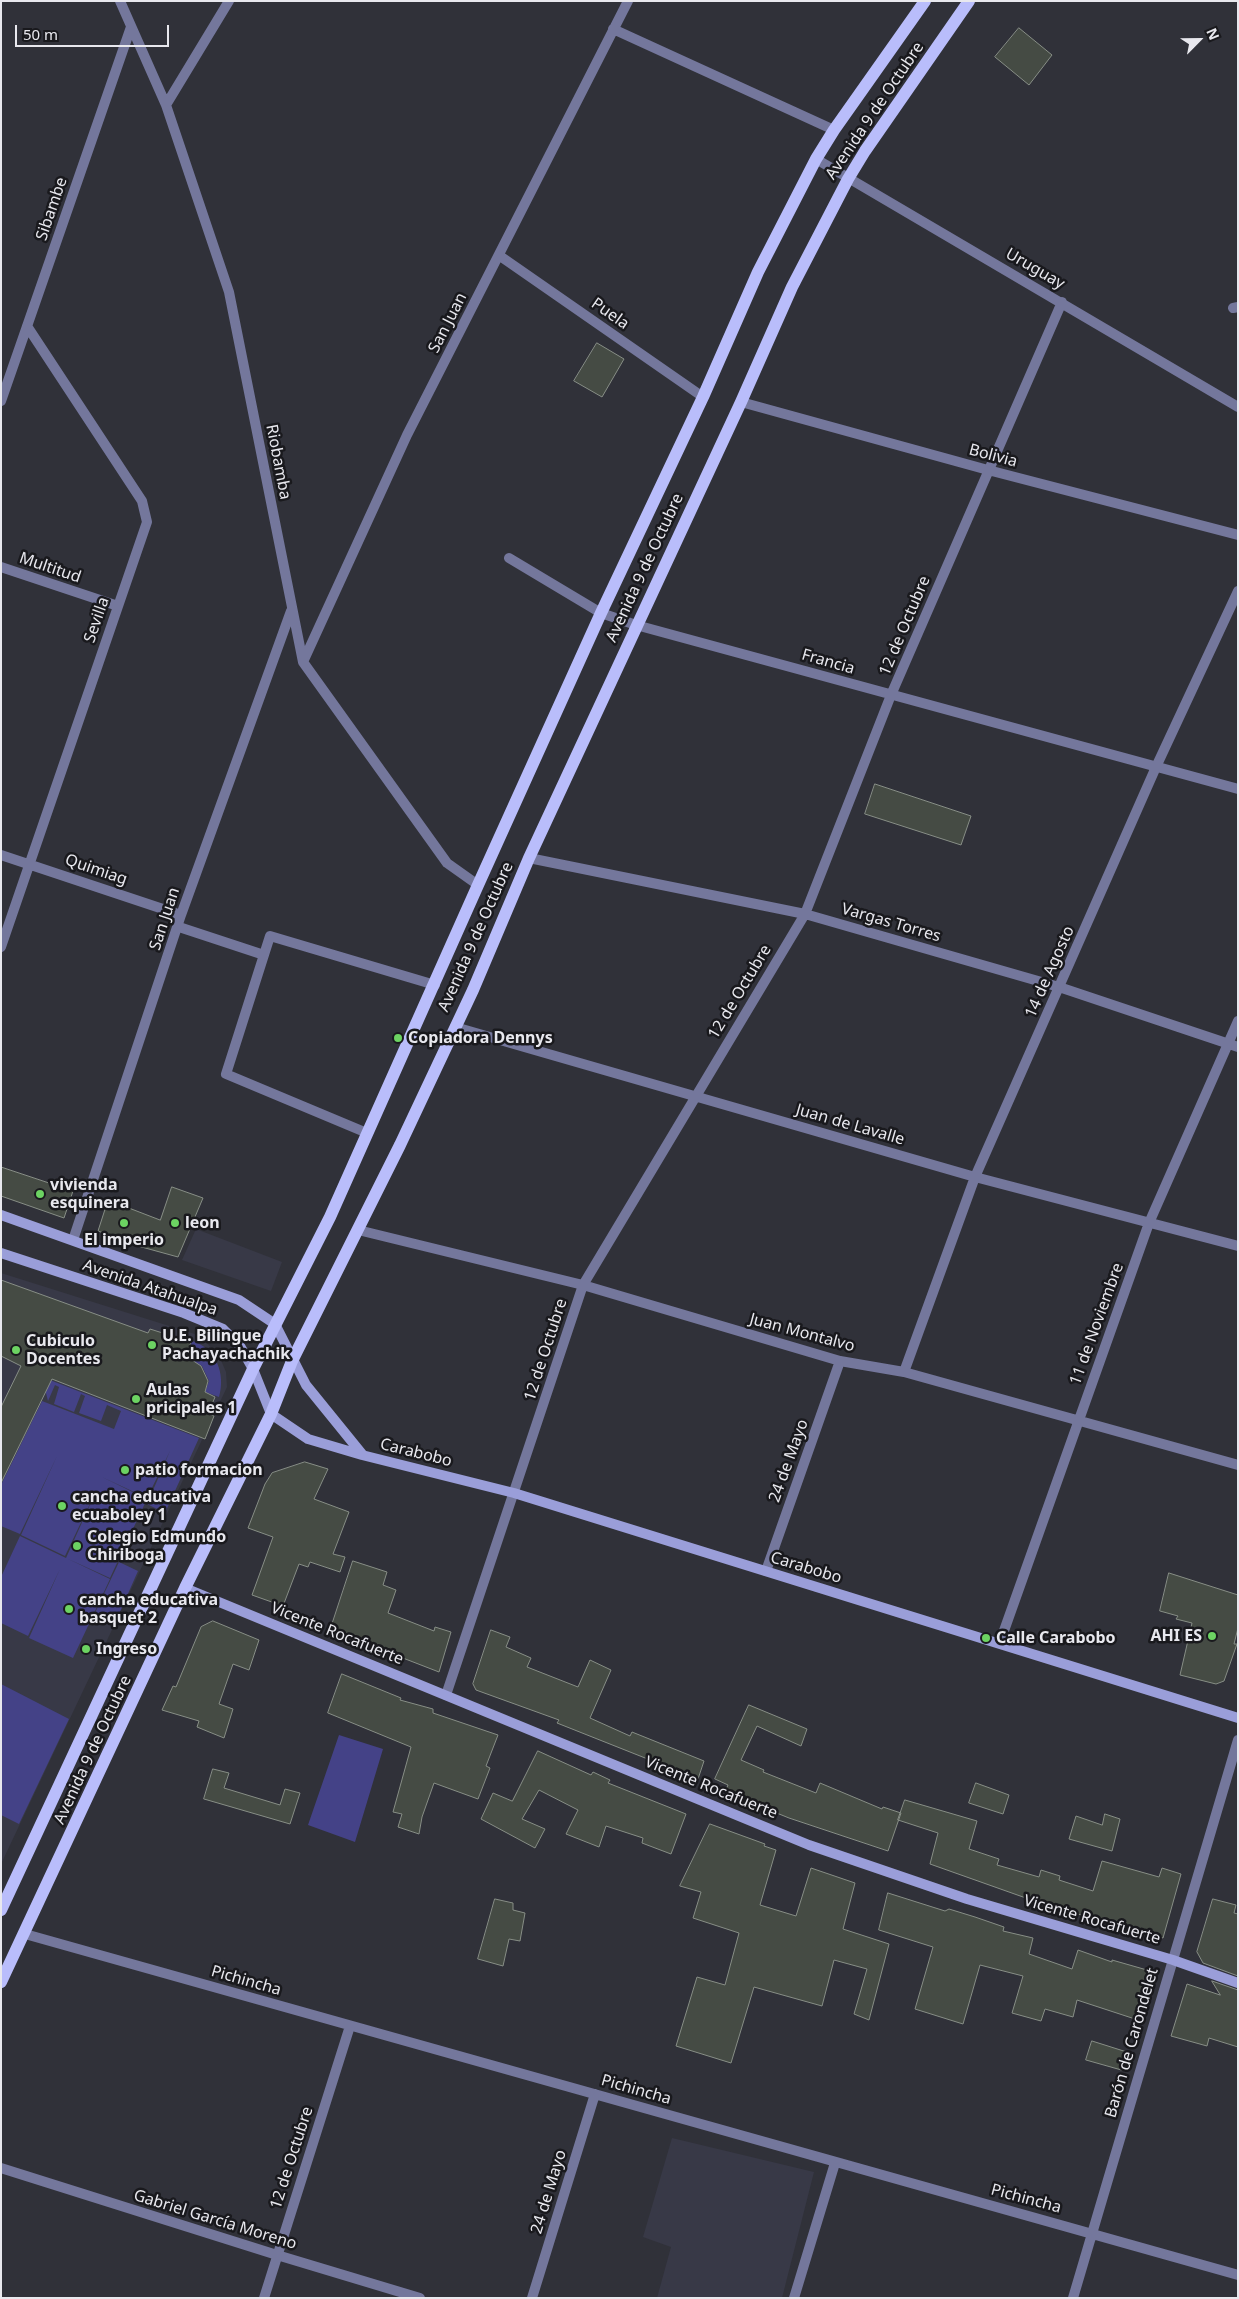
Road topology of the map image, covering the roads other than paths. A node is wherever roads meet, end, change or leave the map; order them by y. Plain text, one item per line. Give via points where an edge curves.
1 (120, 1) edge
2 (229, 1) edge
3 (628, 1) edge
4 (925, 1) edge
5 (969, 1) edge
6 (131, 27) junction
7 (613, 29) junction
8 (166, 104) junction
9 (834, 130) junction
10 (816, 159) junction
11 (848, 179) junction
12 (500, 256) junction
13 (1062, 302) junction
14 (27, 326) junction
15 (703, 397) junction
16 (1, 400) edge
17 (741, 402) junction
18 (1238, 407) edge
19 (988, 470) junction
20 (1238, 535) edge
21 (509, 558) dead end
22 (1, 567) edge
23 (1238, 591) edge
24 (118, 606) junction
25 (292, 609) junction
26 (601, 613) junction
27 (636, 624) junction
28 (303, 662) junction
29 (891, 696) junction
30 (1156, 767) junction
31 (1238, 789) edge
32 (1, 855) edge
33 (529, 858) junction
34 (30, 864) junction
35 (478, 885) junction
36 (805, 914) junction
37 (181, 915) junction
38 (178, 927) junction
39 (1, 947) edge
40 (264, 955) junction
41 (435, 985) junction
42 (1059, 988) junction
43 (1238, 1021) edge
44 (454, 1027) junction
45 (1233, 1045) edge
46 (695, 1095) junction
47 (367, 1133) junction
48 (975, 1177) junction
49 (1, 1215) edge
50 (1149, 1223) junction
51 (358, 1230) junction
52 (73, 1240) junction
53 (1238, 1246) edge
54 (1, 1253) edge
55 (583, 1285) junction
56 (275, 1324) junction
57 (292, 1360) junction
58 (840, 1361) junction
59 (253, 1369) junction
60 (904, 1372) junction
61 (270, 1414) junction
62 (1078, 1422) junction
63 (362, 1455) junction
64 (1238, 1464) edge
65 (514, 1493) junction
66 (766, 1571) junction
67 (185, 1588) junction
68 (1000, 1642) junction
69 (446, 1695) junction
70 (1238, 1718) edge
71 (1238, 1740) edge
72 (1, 1910) edge
73 (26, 1934) junction
74 (1173, 1960) junction
75 (1, 1982) edge
76 (1238, 1983) edge
77 (350, 2026) junction
78 (595, 2094) junction
79 (835, 2163) junction
80 (1, 2168) edge
81 (1092, 2233) junction
82 (277, 2255) junction
83 (1238, 2275) edge
84 (264, 2298) edge
85 (420, 2298) edge
86 (532, 2298) edge
87 (794, 2298) edge
88 (1073, 2298) edge

1 - 6 street, Riobamba
2 - 8 street
3 - 7 street, San Juan
4 - 9 main road, Avenida 9 de Octubre
5 - 11 main road, Avenida 9 de Octubre
6 - 8 street, Riobamba
6 - 14 street, Sibambe
7 - 9 street
7 - 12 street, San Juan
8 - 25 street, Riobamba via 229,292
9 - 10 main road, Avenida 9 de Octubre
10 - 11 street, Uruguay
10 - 15 main road, Avenida 9 de Octubre via 758,272
11 - 13 street, Uruguay
11 - 17 main road, Avenida 9 de Octubre via 792,287
12 - 15 street, Puela
12 - 28 street, San Juan via 407,435
13 - 18 street, Uruguay
13 - 19 street, 12 de Octubre
14 - 16 street, Sibambe
14 - 24 street, Sevilla via 142,501 147,522
15 - 26 main road, Avenida 9 de Octubre
17 - 19 street, Bolivia
17 - 27 main road, Avenida 9 de Octubre
19 - 20 street, Bolivia
19 - 29 street, 12 de Octubre
21 - 26 street, Francia
22 - 24 street, Multitud
23 - 30 street, 14 de Agosto
24 - 34 street, Sevilla
25 - 28 street, Riobamba
25 - 37 street, San Juan
26 - 27 street, Francia
26 - 35 main road, Avenida 9 de Octubre
27 - 29 street, Francia
27 - 33 main road, Avenida 9 de Octubre
28 - 35 street, Riobamba via 447,863
29 - 30 street, Francia
29 - 36 street, 12 de Octubre
30 - 31 street, Francia
30 - 42 street, 14 de Agosto
32 - 34 street, Quimiag
33 - 36 street, Vargas Torres
33 - 44 main road, Avenida 9 de Octubre
34 - 37 street, Quimiag
34 - 39 street, Sevilla
35 - 41 main road, Avenida 9 de Octubre
36 - 42 street, Vargas Torres
36 - 46 street, 12 de Octubre
37 - 38 street, San Juan
38 - 40 street
38 - 52 street, San Juan
40 - 41 street via 270,936
40 - 47 street via 226,1074
41 - 47 main road, Avenida 9 de Octubre
42 - 45 street, Vargas Torres
42 - 48 street, 14 de Agosto
43 - 45 street, 11 de Noviembre
44 - 46 street, Juan de Lavalle
44 - 51 main road, Avenida 9 de Octubre
45 - 50 street, 11 de Noviembre
46 - 48 street, Juan de Lavalle
46 - 55 street, 12 de Octubre
47 - 56 main road, Avenida 9 de Octubre via 330,1218
48 - 50 street, Juan de Lavalle
48 - 60 street, 14 de Agosto
49 - 52 main road, Avenida Atahualpa
50 - 53 street, Juan de Lavalle
50 - 62 street, 11 de Noviembre
51 - 55 street, Juan Montalvo
51 - 57 main road, Avenida 9 de Octubre
52 - 56 main road, Avenida Atahualpa via 239,1300
54 - 59 main road, Avenida Atahualpa via 184,1313 223,1329 240,1346
55 - 58 street, Juan Montalvo
55 - 65 street, 12 de Octubre
56 - 57 main road
56 - 59 main road, Avenida 9 de Octubre
57 - 61 main road, Avenida 9 de Octubre
57 - 63 main road, Carabobo via 306,1386
58 - 60 street, Juan Montalvo
58 - 66 street, 24 de Mayo
59 - 61 main road, Avenida Atahualpa
59 - 72 main road, Avenida 9 de Octubre
60 - 62 street, Juan Montalvo
61 - 63 main road, Carabobo via 308,1439
61 - 67 main road, Avenida 9 de Octubre
62 - 64 street, Juan Montalvo
62 - 68 street, 11 de Noviembre
63 - 65 main road, Carabobo
65 - 66 main road, Carabobo
65 - 69 street, 12 de Octubre
66 - 68 main road, Carabobo
67 - 69 main road, Vicente Rocafuerte
67 - 73 main road, Avenida 9 de Octubre
68 - 70 main road, Carabobo
69 - 74 main road, Vicente Rocafuerte via 809,1845 967,1899
71 - 74 street, Barón de Carondelet
73 - 75 main road, Avenida 9 de Octubre
73 - 77 street, Pichincha
74 - 76 main road, Vicente Rocafuerte
74 - 81 street, Barón de Carondelet
77 - 78 street, Pichincha
77 - 82 street, 12 de Octubre
78 - 79 street, Pichincha
78 - 86 street, 24 de Mayo
79 - 81 street, Pichincha
79 - 87 street
80 - 82 street, Gabriel García Moreno
81 - 83 street, Pichincha
81 - 88 street, Barón de Carondelet
82 - 84 street, 12 de Octubre
82 - 85 street, Gabriel García Moreno

